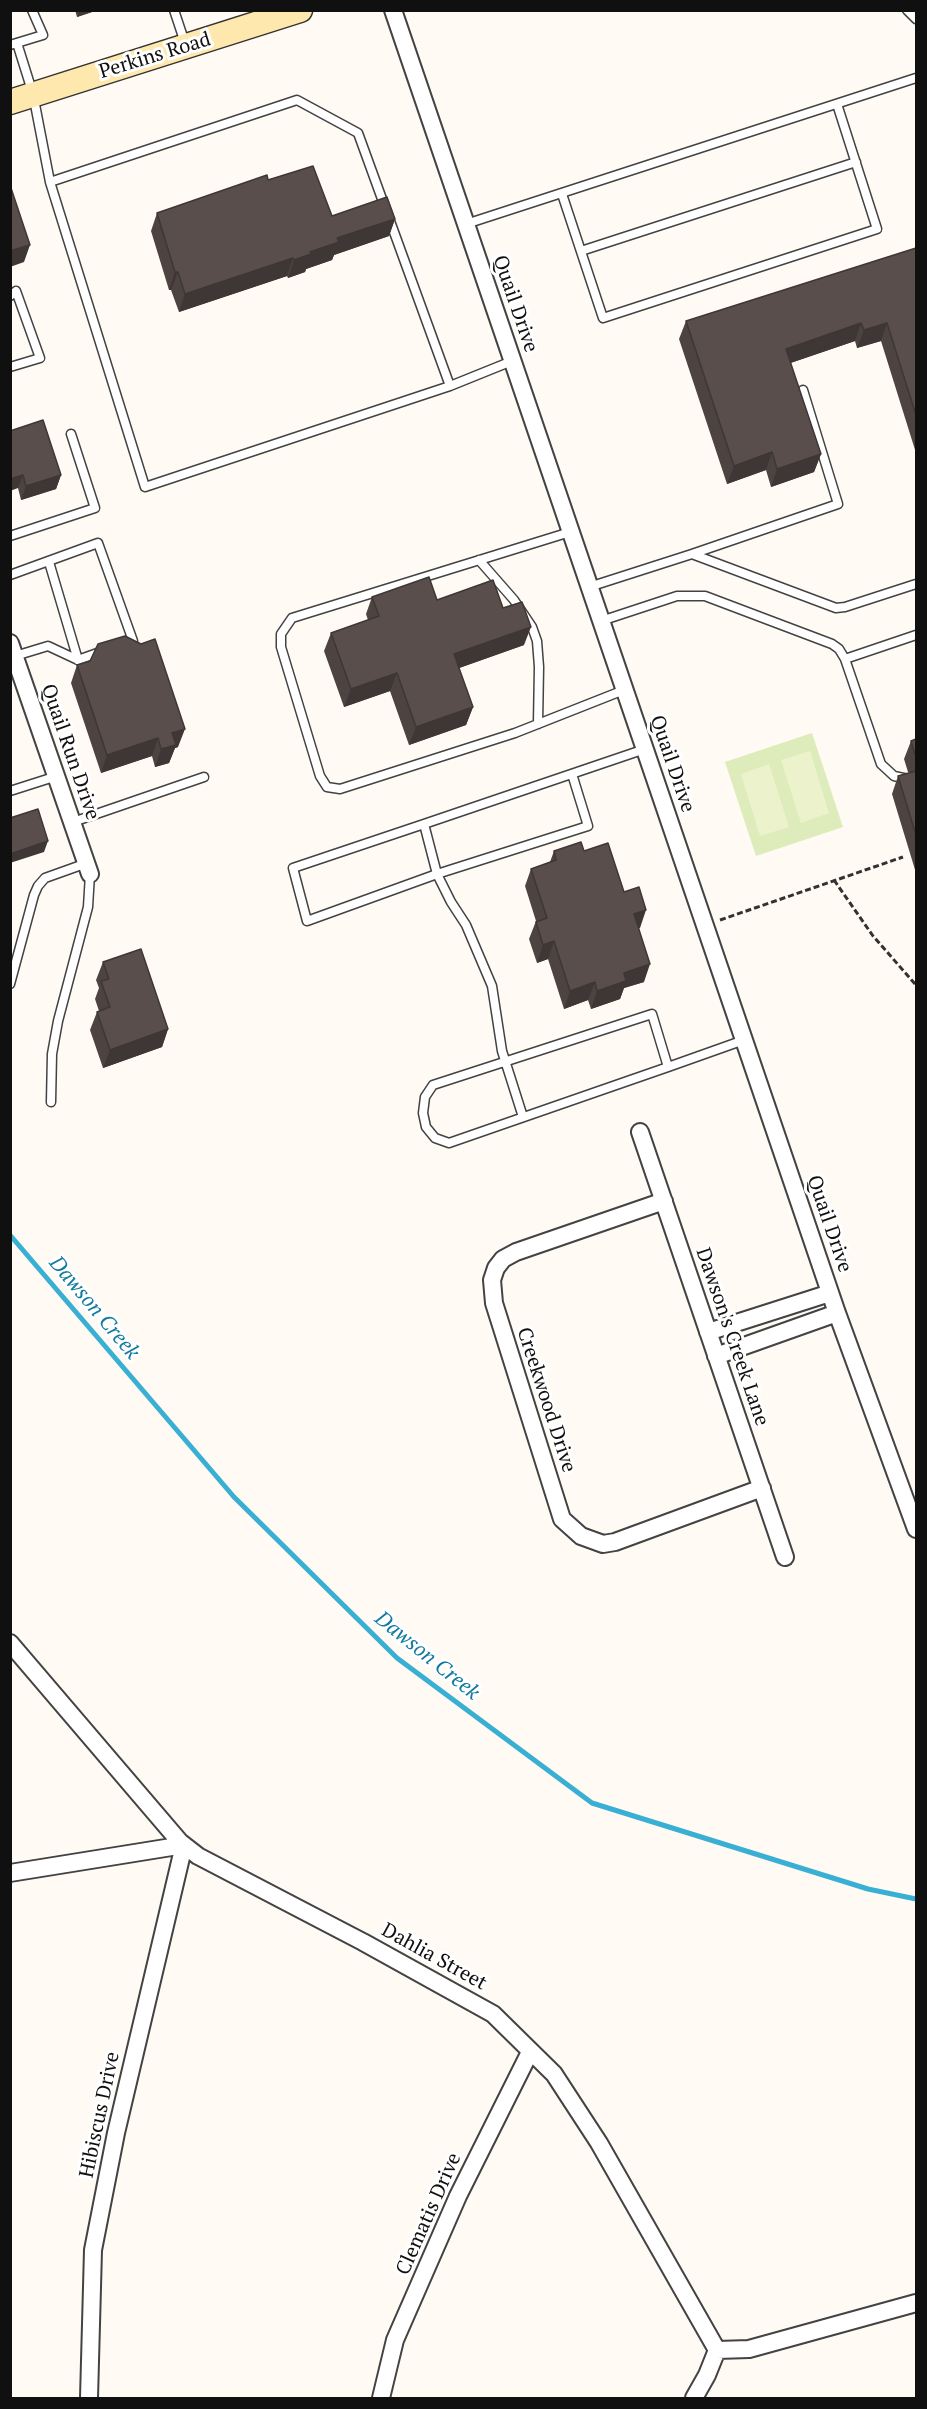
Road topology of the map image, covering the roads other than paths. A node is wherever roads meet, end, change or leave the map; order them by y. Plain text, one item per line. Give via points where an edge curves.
1 (32, 10) edge
2 (174, 10) edge
3 (300, 10) edge
4 (393, 10) edge
5 (907, 10) edge
6 (916, 19) edge
7 (14, 44) edge
8 (186, 47) junction
9 (916, 78) edge
10 (33, 94) junction
11 (10, 102) edge
12 (837, 104) junction
13 (856, 162) junction
14 (50, 182) junction
15 (562, 194) junction
16 (466, 224) junction
17 (581, 250) junction
18 (10, 296) edge
19 (512, 361) junction
20 (10, 367) edge
21 (450, 386) junction
22 (803, 390) dead end
23 (71, 434) dead end
24 (570, 532) junction
25 (10, 536) edge
26 (692, 554) junction
27 (479, 560) junction
28 (49, 562) junction
29 (10, 575) edge
30 (916, 584) edge
31 (589, 587) junction
32 (601, 621) junction
33 (916, 636) edge
34 (13, 657) edge
35 (845, 659) junction
36 (78, 660) junction
37 (624, 690) junction
38 (538, 724) junction
39 (645, 749) junction
40 (572, 774) junction
41 (57, 776) junction
42 (204, 777) dead end
43 (910, 779) edge
44 (10, 791) edge
45 (73, 822) junction
46 (424, 825) junction
47 (89, 869) junction
48 (437, 874) junction
49 (10, 984) edge
50 (744, 1040) junction
51 (505, 1062) junction
52 (668, 1067) junction
53 (51, 1102) dead end
54 (524, 1117) junction
55 (640, 1132) dead end
56 (664, 1201) junction
57 (830, 1293) junction
58 (837, 1313) junction
59 (708, 1332) junction
60 (716, 1356) junction
61 (762, 1488) junction
62 (916, 1529) edge
63 (785, 1557) dead end
64 (10, 1643) edge
65 (184, 1845) junction
66 (10, 1873) edge
67 (530, 2052) junction
68 (916, 2303) edge
69 (717, 2350) junction
70 (89, 2398) edge
71 (381, 2398) edge
72 (694, 2398) edge

1 - 7 lane via 44,35
2 - 8 lane
3 - 8 main road, Perkins Road
4 - 16 street, Quail Drive
5 - 6 lane
7 - 10 lane
8 - 10 main road, Perkins Road
9 - 12 lane
10 - 11 main road, Perkins Road
10 - 14 lane
12 - 13 lane
12 - 15 lane
13 - 17 lane
13 - 17 lane via 877,229 614,315 603,318
14 - 21 lane via 297,100 358,133
14 - 21 lane via 145,487
15 - 16 lane
15 - 17 lane
16 - 19 street, Quail Drive
18 - 20 lane via 16,291 40,358
19 - 21 lane
19 - 24 street, Quail Drive
22 - 26 lane via 837,504
23 - 25 lane via 95,508
24 - 27 lane
24 - 31 street, Quail Drive
26 - 30 lane via 836,608
26 - 31 lane
27 - 38 lane via 532,627 540,667
27 - 38 lane via 292,618 285,626 280,647 320,776 327,787 340,789
28 - 29 lane
28 - 36 lane
28 - 36 lane via 98,543 133,641
31 - 32 street, Quail Drive
32 - 35 lane via 677,596 705,596 824,641 839,648
32 - 37 street, Quail Drive
33 - 35 lane
34 - 36 lane via 48,646
34 - 41 street, Quail Run Drive
35 - 43 lane via 880,764 894,776
37 - 38 lane
37 - 39 street, Quail Drive
39 - 40 lane
39 - 50 street, Quail Drive
40 - 46 lane
40 - 48 lane via 588,826
41 - 44 lane
41 - 45 street, Quail Run Drive
42 - 45 lane
45 - 47 street, Quail Run Drive
46 - 48 lane
46 - 48 lane via 293,868 308,921
47 - 49 lane via 45,878 38,886
47 - 53 lane via 88,907 52,1054
48 - 51 lane via 486,969
50 - 52 lane
50 - 57 street, Quail Drive
51 - 52 lane via 652,1014
51 - 54 lane
51 - 54 lane via 433,1085 425,1097 426,1127 435,1138 449,1143
52 - 54 lane
55 - 56 street, Dawson's Creek Lane
56 - 59 street, Dawson's Creek Lane
56 - 61 street, Creekwood Drive via 516,1252 503,1258 492,1280 494,1303 562,1519 580,1536 603,1544
57 - 58 street, Quail Drive
57 - 59 street
58 - 60 street
58 - 62 street, Quail Drive
59 - 60 street, Dawson's Creek Lane
60 - 61 street, Dawson's Creek Lane
61 - 63 street, Dawson's Creek Lane
64 - 65 street, Dahlia Street
65 - 66 street
65 - 67 street, Dahlia Street via 494,2014
65 - 70 street, Hibiscus Drive via 116,2133 93,2250
67 - 69 street, Dahlia Street via 554,2074 599,2144
67 - 71 street, Clematis Drive via 458,2196 395,2340
68 - 69 street via 749,2349
69 - 72 street

